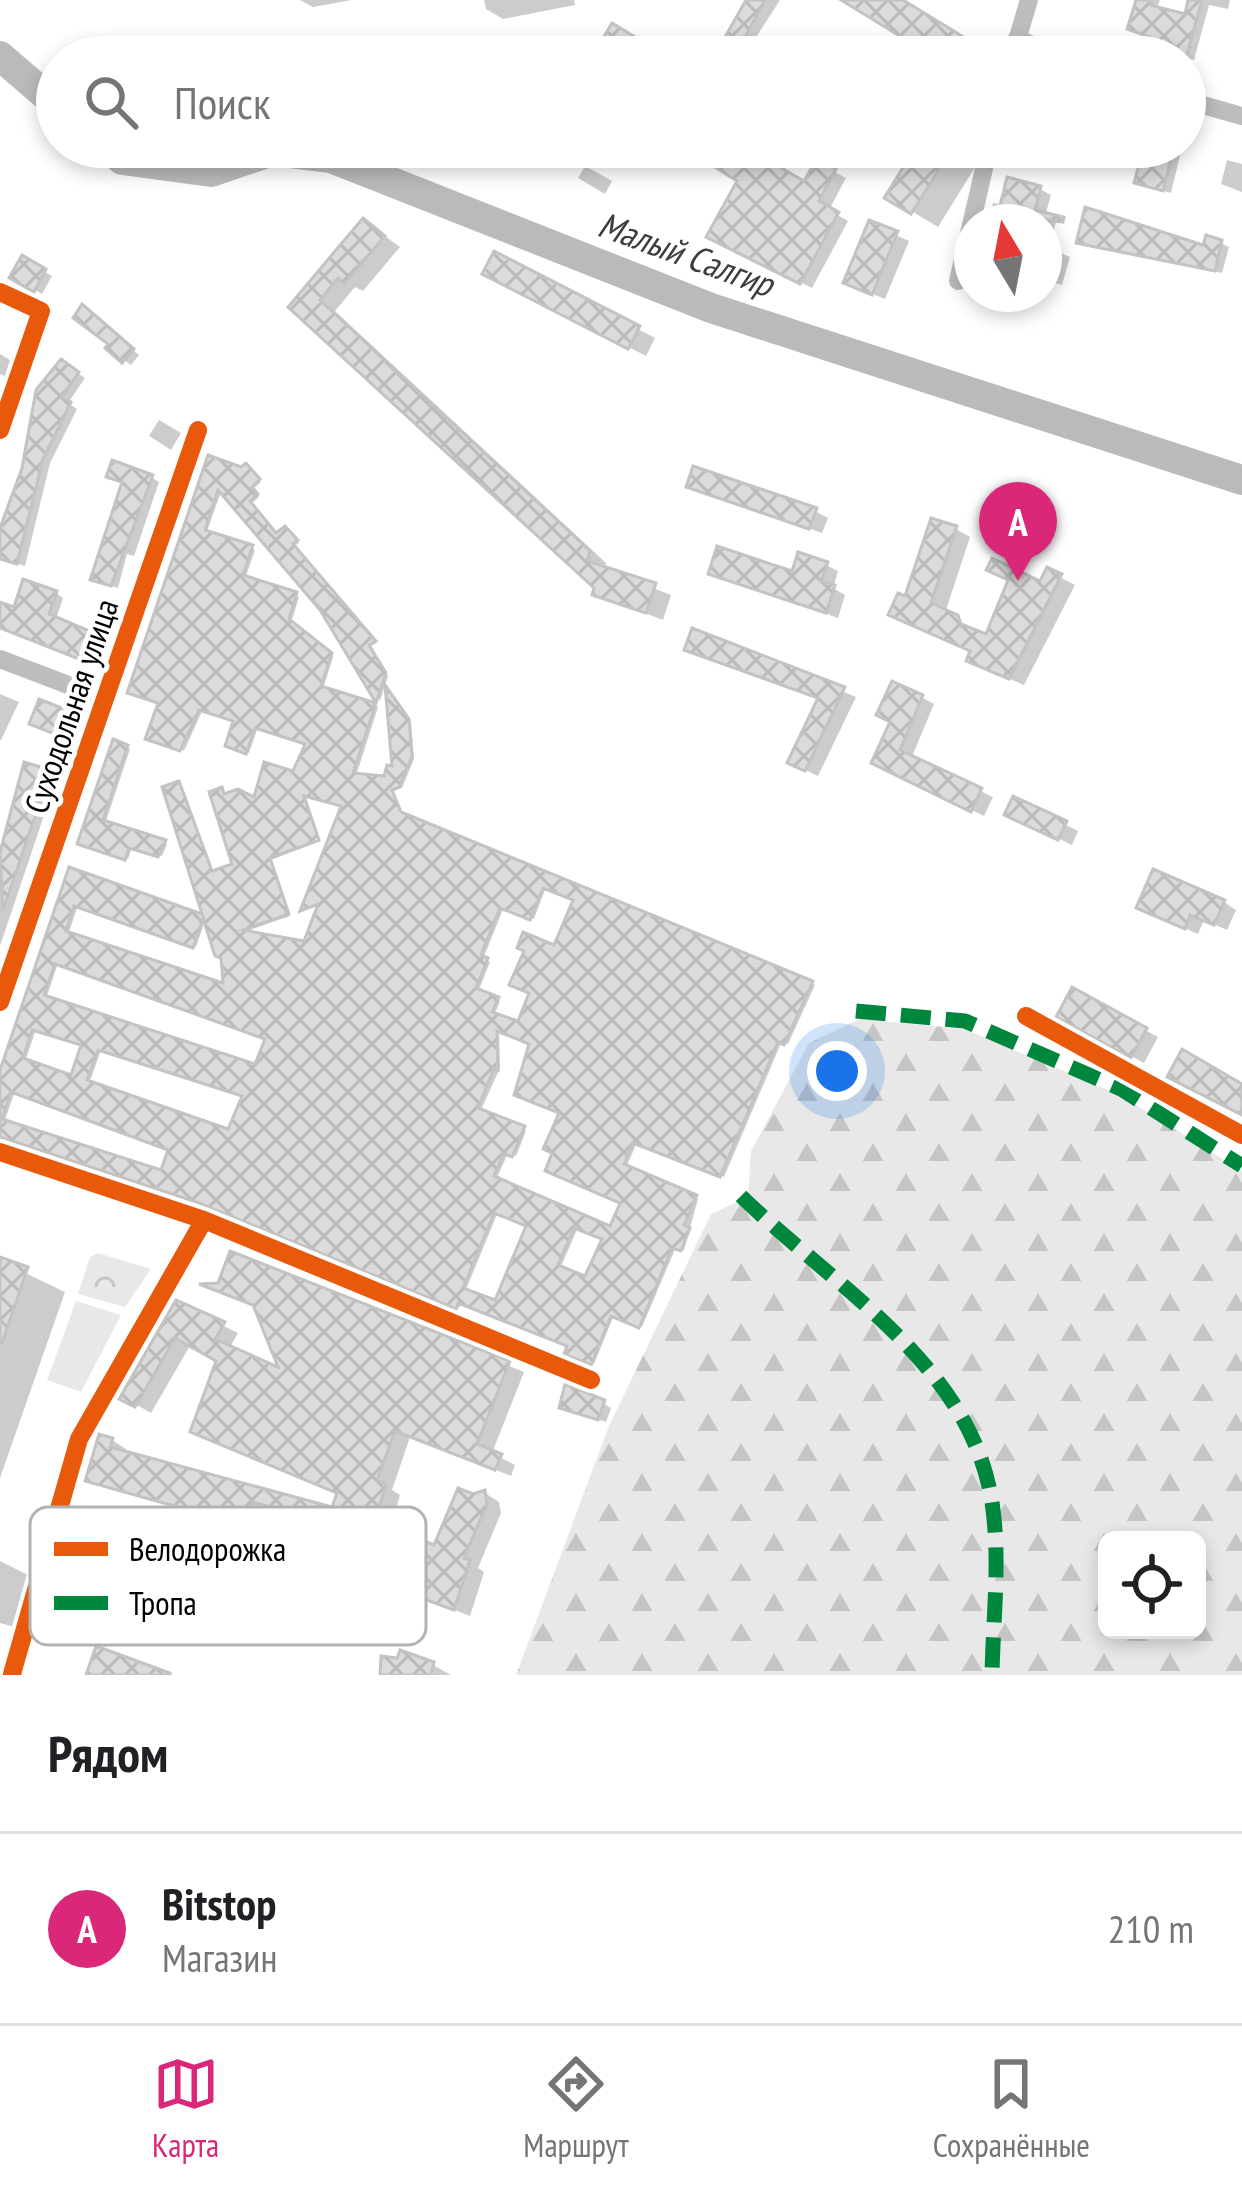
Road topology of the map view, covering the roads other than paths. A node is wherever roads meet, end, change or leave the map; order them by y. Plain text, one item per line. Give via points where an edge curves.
1 (1029, 0) edge
2 (1018, 36) edge
3 (1206, 106) edge
4 (1242, 116) edge
5 (984, 168) edge
6 (976, 204) edge
7 (0, 292) edge
8 (0, 430) edge
9 (198, 430) dead end
10 (0, 659) edge
11 (105, 699) junction
12 (0, 1002) edge
13 (1026, 1016) dead end
14 (1242, 1135) edge
15 (0, 1152) edge
16 (203, 1220) junction
17 (591, 1380) dead end
18 (61, 1507) edge
19 (30, 1614) edge
20 (0, 1670) edge
21 (13, 1674) edge

1 - 2 street
3 - 4 street
5 - 6 street
7 - 8 street via 41,310
9 - 11 street, Суходольная улица
10 - 11 street
11 - 12 street, Суходольная улица
13 - 14 street
15 - 16 street
16 - 17 street
16 - 18 street via 80,1439
19 - 21 street
20 - 21 street

